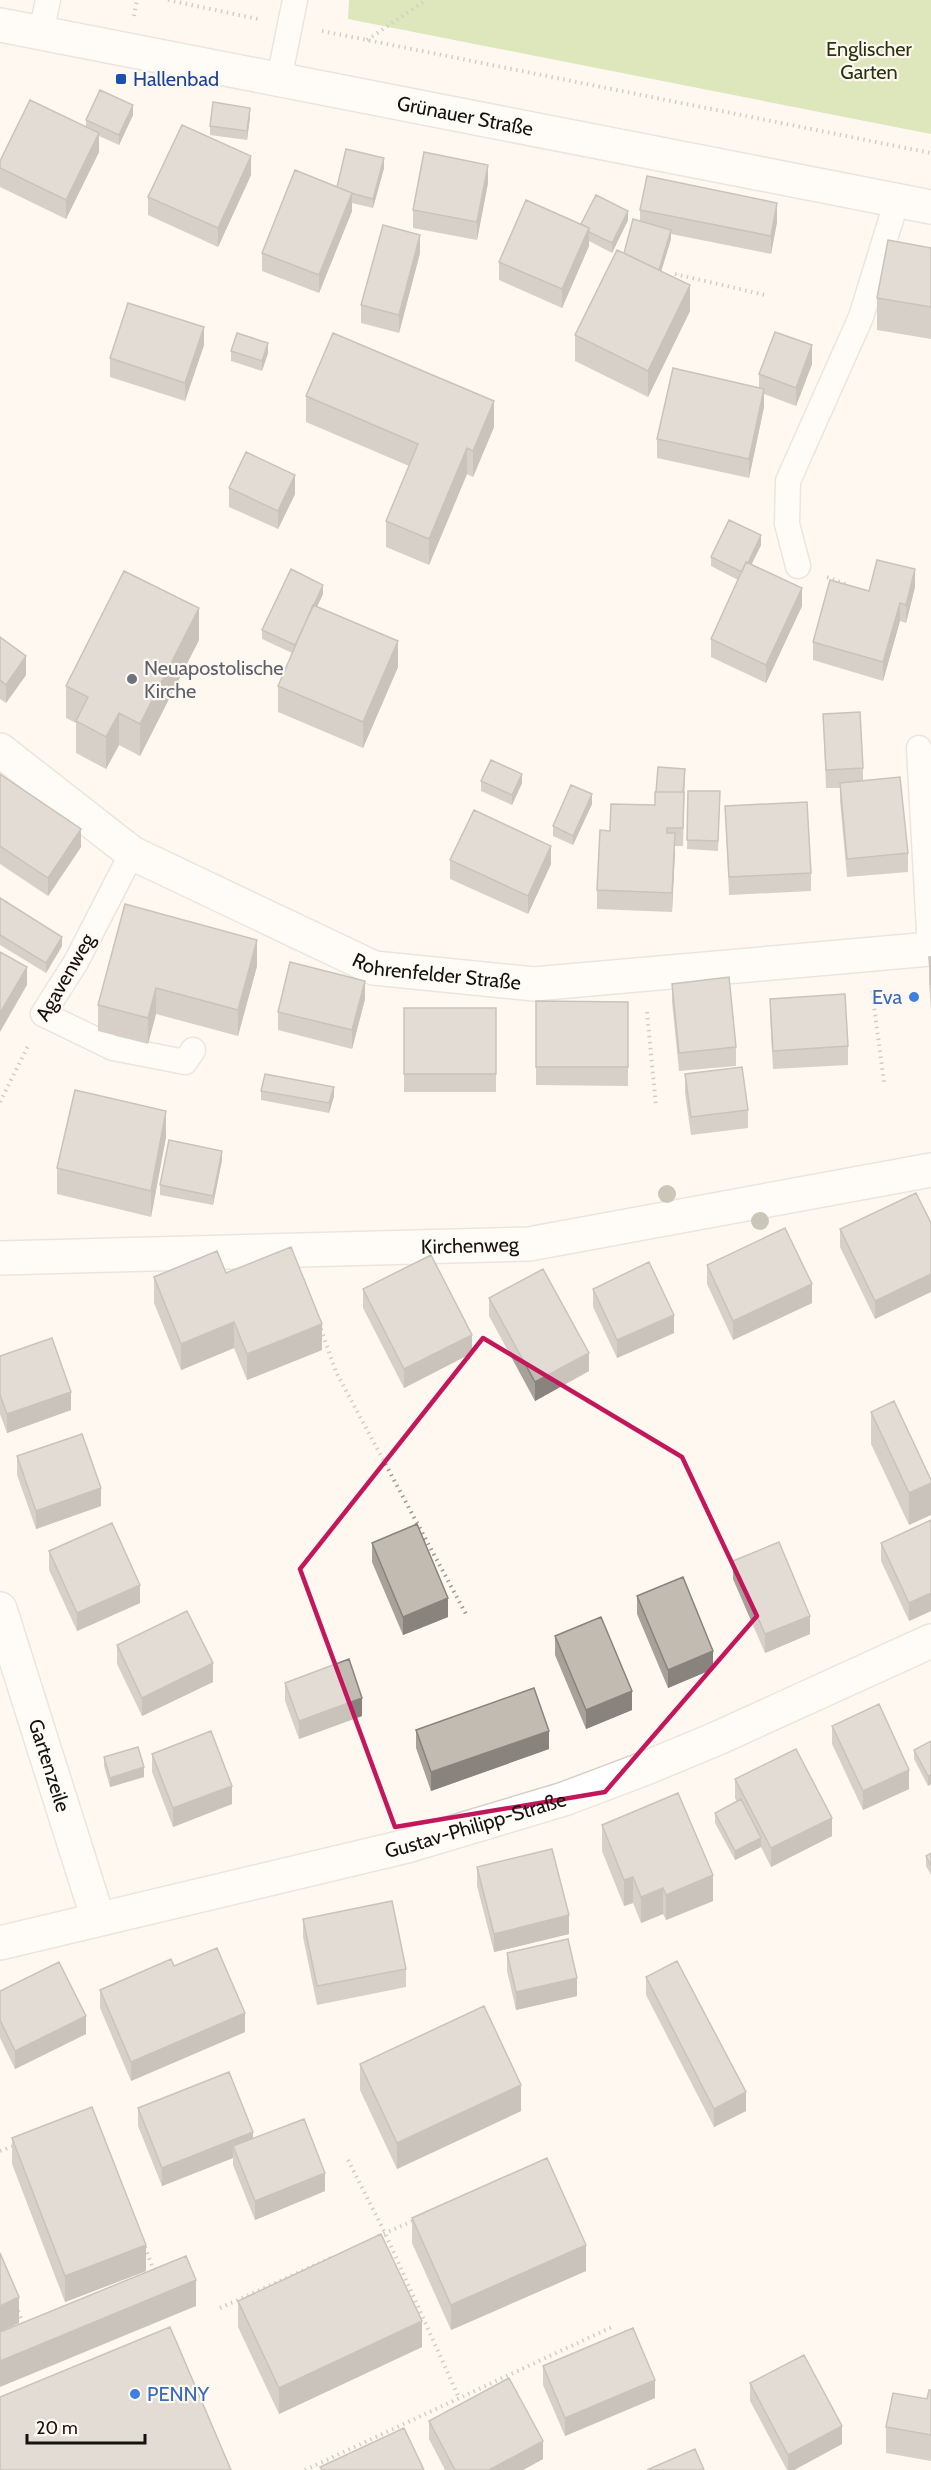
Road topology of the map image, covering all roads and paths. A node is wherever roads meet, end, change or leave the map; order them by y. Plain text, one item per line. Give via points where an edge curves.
1 (48, 0) edge
2 (137, 0) edge
3 (168, 0) edge
4 (295, 0) edge
5 (426, 0) edge
6 (134, 16) dead end
7 (0, 25) edge
8 (290, 25) junction
9 (42, 33) junction
10 (366, 40) junction
11 (279, 79) junction
12 (931, 153) edge
13 (897, 200) junction
14 (931, 207) edge
15 (675, 274) dead end
16 (765, 295) dead end
17 (798, 566) dead end
18 (919, 748) dead end
19 (0, 750) edge
20 (132, 853) junction
21 (931, 949) edge
22 (867, 955) junction
23 (643, 976) junction
24 (43, 1014) junction
25 (193, 1050) dead end
26 (884, 1083) dead end
27 (0, 1102) edge
28 (656, 1106) dead end
29 (931, 1170) edge
30 (0, 1258) edge
31 (320, 1328) edge
32 (0, 1609) edge
33 (467, 1616) dead end
34 (931, 1641) edge
35 (98, 1920) junction
36 (0, 1943) edge
37 (21, 2143) edge
38 (0, 2151) edge
39 (348, 2160) dead end
40 (417, 2219) edge
41 (385, 2233) junction
42 (375, 2238) edge
43 (143, 2244) edge
44 (334, 2257) edge
45 (156, 2277) edge
46 (14, 2302) edge
47 (220, 2308) dead end
48 (612, 2326) dead end
49 (28, 2335) edge
50 (459, 2398) junction
51 (305, 2470) edge

1 - 9 lane
2 - 6 path
3 - 8 path
4 - 8 lane
5 - 10 path
7 - 9 street, Grünauer Straße
8 - 10 path
8 - 11 lane
9 - 11 street, Grünauer Straße
10 - 12 path
11 - 13 street, Grünauer Straße
13 - 14 street, Grünauer Straße
13 - 17 lane via 861,317 788,481 787,524
15 - 16 path
18 - 21 lane
19 - 20 street, Rohrenfelder Straße
20 - 23 street, Rohrenfelder Straße via 374,968 534,984
20 - 24 lane, Agavenweg via 76,962
21 - 22 street, Rohrenfelder Straße
22 - 23 street, Rohrenfelder Straße
22 - 26 path
23 - 28 path
24 - 25 lane via 113,1048 185,1062
24 - 27 path, Agavenweg
29 - 30 street, Kirchenweg via 529,1244
31 - 33 path via 336,1372
32 - 35 street, Gartenzeile
34 - 35 street, Gustav-Philipp-Straße via 718,1738 564,1799 406,1846
35 - 36 street, Gustav-Philipp-Straße
37 - 38 path
39 - 41 path
40 - 41 path
41 - 42 path
41 - 50 path
43 - 45 path
44 - 47 path
46 - 49 path
48 - 50 path
50 - 51 path

